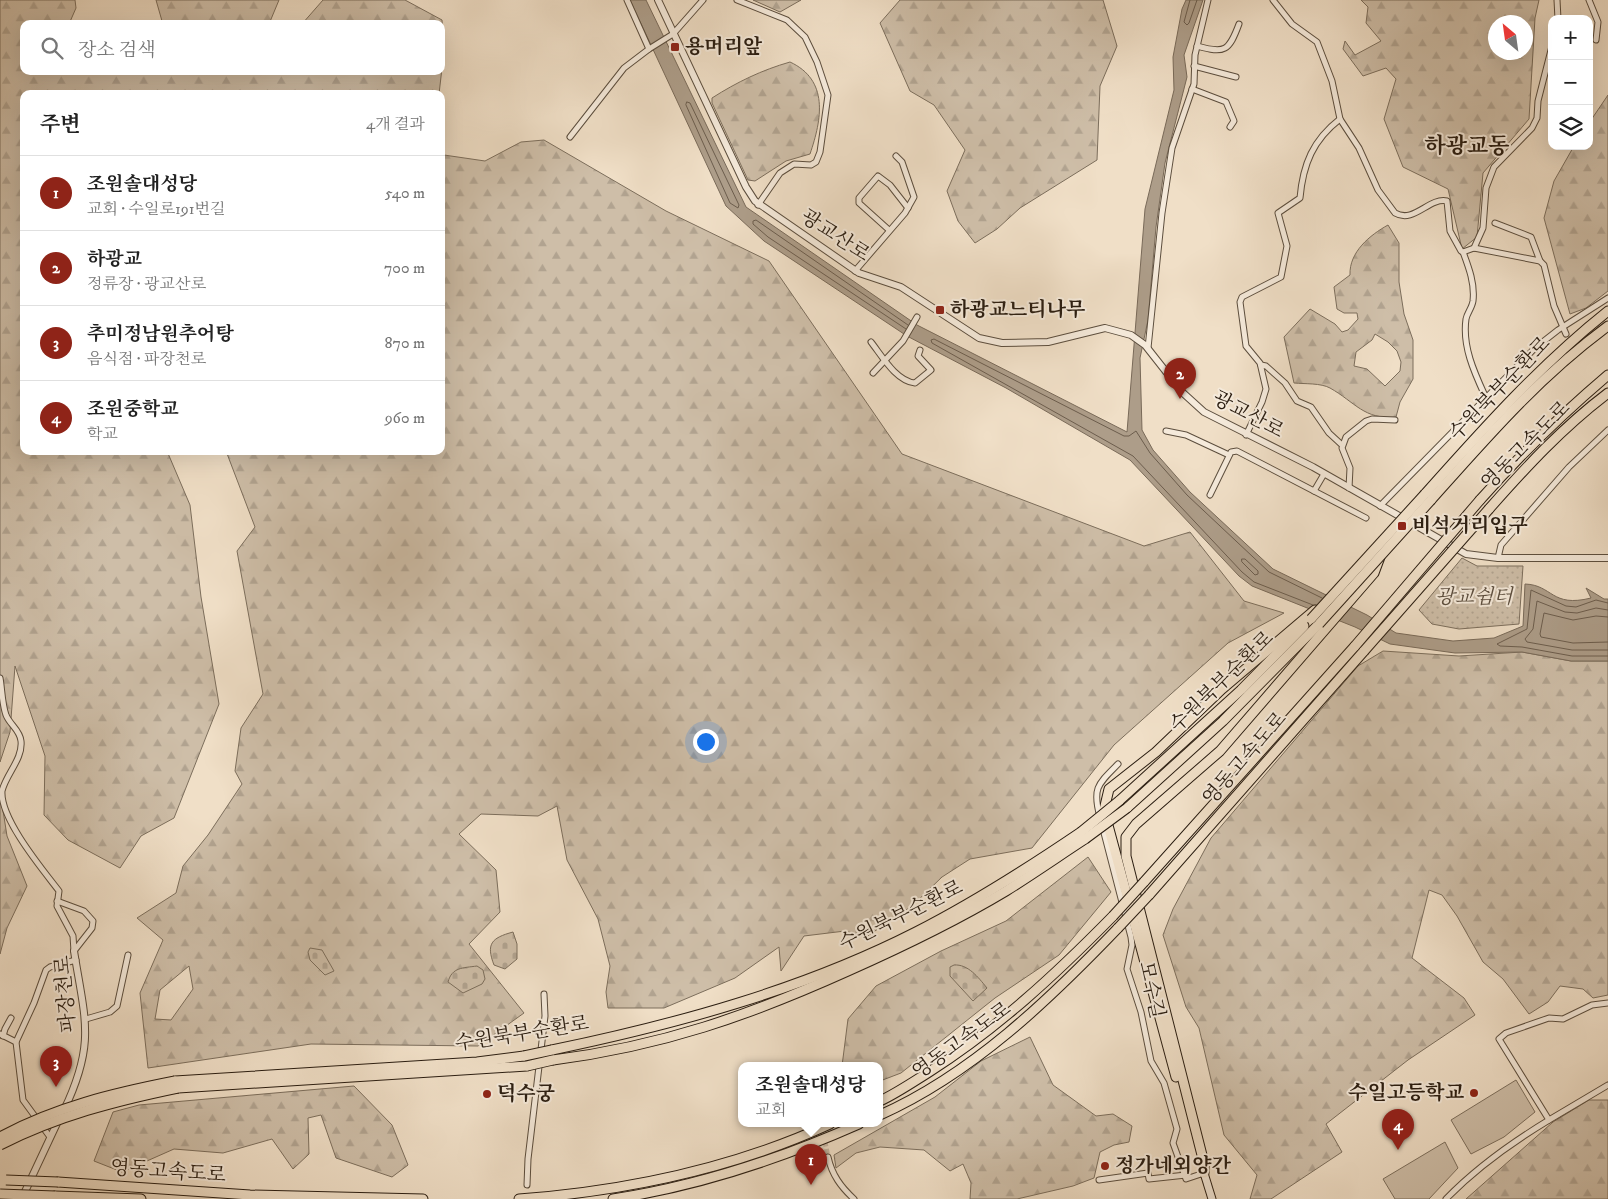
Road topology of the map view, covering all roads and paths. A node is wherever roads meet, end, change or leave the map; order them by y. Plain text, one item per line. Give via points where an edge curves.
1 (627, 0) edge
2 (658, 0) edge
3 (703, 0) edge
4 (737, 0) edge
5 (1208, 0) edge
6 (1272, 0) edge
7 (1557, 0) edge
8 (1589, 0) edge
9 (1558, 15) edge
10 (1239, 24) dead end
11 (671, 35) junction
12 (1596, 40) dead end
13 (1197, 46) junction
14 (650, 48) junction
15 (1548, 60) edge
16 (1194, 66) junction
17 (1236, 77) dead end
18 (1192, 89) junction
19 (1340, 119) junction
20 (1230, 127) dead end
21 (570, 137) dead end
22 (896, 156) dead end
23 (758, 205) junction
24 (908, 208) junction
25 (1495, 223) dead end
26 (889, 230) junction
27 (1474, 248) junction
28 (1463, 252) junction
29 (1540, 262) junction
30 (855, 271) junction
31 (1608, 298) edge
32 (1608, 311) edge
33 (916, 319) dead end
34 (1563, 326) junction
35 (1608, 326) edge
36 (1566, 334) dead end
37 (871, 342) dead end
38 (1146, 347) junction
39 (920, 350) dead end
40 (885, 360) junction
41 (1261, 365) junction
42 (873, 373) dead end
43 (1608, 376) edge
44 (1608, 394) edge
45 (1486, 398) junction
46 (1396, 420) dead end
47 (1608, 430) edge
48 (1166, 432) dead end
49 (1246, 435) junction
50 (1342, 445) junction
51 (1229, 455) junction
52 (1324, 474) junction
53 (1349, 488) junction
54 (1314, 491) junction
55 (1210, 495) dead end
56 (1428, 497) junction
57 (1380, 506) junction
58 (1366, 518) dead end
59 (1498, 558) junction
60 (1608, 558) edge
61 (1316, 622) junction
62 (0, 678) edge
63 (1118, 764) dead end
64 (1083, 835) junction
65 (57, 900) junction
66 (74, 951) junction
67 (128, 955) dead end
68 (76, 960) junction
69 (544, 994) dead end
70 (1608, 1003) edge
71 (11, 1018) dead end
72 (86, 1019) junction
73 (2, 1035) edge
74 (16, 1042) junction
75 (176, 1085) junction
76 (1608, 1085) edge
77 (883, 1099) edge
78 (883, 1114) edge
79 (1549, 1120) junction
80 (822, 1127) edge
81 (852, 1127) edge
82 (0, 1137) edge
83 (50, 1137) junction
84 (0, 1145) edge
85 (828, 1157) tunnel mouth
86 (1204, 1173) junction
87 (1184, 1175) junction
88 (3, 1180) edge
89 (1099, 1180) dead end
90 (527, 1185) dead end
91 (0, 1194) edge
92 (21, 1199) edge
93 (141, 1199) edge
94 (423, 1199) edge
95 (519, 1199) edge
96 (613, 1199) edge
97 (854, 1199) edge
98 (1212, 1199) edge
99 (1446, 1199) edge

1 - 14 street
2 - 11 street, 광교산로
3 - 11 street
4 - 23 street via 788,20 805,37 828,95 816,162 811,165 794,164 780,173
5 - 13 street
6 - 19 street via 1292,24 1317,42 1332,81
7 - 9 street
8 - 12 street via 1598,22
10 - 13 street via 1233,42 1223,50
11 - 14 street
11 - 23 street, 광교산로
13 - 16 street
14 - 21 street via 624,68
15 - 27 street via 1537,118 1532,128 1494,167 1486,188 1483,228
16 - 17 street
16 - 18 street
18 - 20 street via 1226,102 1234,121
18 - 38 street via 1172,148
19 - 28 street via 1359,148 1378,190 1395,213 1406,216 1447,201 1450,231
19 - 41 street via 1313,146 1302,174 1300,198 1278,213 1286,246 1281,277 1240,302 1246,346
22 - 24 street via 902,162 913,190 914,197
23 - 30 street, 광교산로
24 - 26 street
24 - 26 street via 890,185 878,176 858,200
25 - 29 street via 1531,237
26 - 30 street
27 - 28 street
27 - 29 street
28 - 45 street via 1473,290 1473,303 1466,319 1468,356
29 - 34 street via 1550,281 1554,306
30 - 38 street, 광교산로 via 901,287 963,330 986,340 1048,342 1101,328 1118,330
31 - 34 street
32 - 56 highway, 수원북부순환로 via 1570,342 1508,402
33 - 40 street
34 - 36 street
34 - 45 street via 1535,348
35 - 56 highway, 수원북부순환로 via 1515,405
37 - 40 street
38 - 49 street, 광교산로 via 1198,407
39 - 40 street via 918,356 932,370 915,383 902,378
40 - 42 street
41 - 49 street via 1266,389
41 - 50 street via 1285,383 1297,401 1311,407
43 - 77 highway, 영동고속도로, bridge via 1524,451 1144,882 1056,974 986,1033
44 - 78 highway, 영동고속도로, bridge via 1580,415 1532,460 1149,895 1066,982 955,1071
45 - 57 street
46 - 50 street via 1366,421 1346,437
47 - 59 street via 1559,477 1501,546
48 - 51 street via 1186,435
49 - 52 street, 광교산로
50 - 53 street via 1350,468
51 - 54 street via 1237,451
51 - 55 street
52 - 53 street, 광교산로
52 - 54 street
53 - 57 street, 광교산로
54 - 58 street
56 - 61 highway, 수원북부순환로, bridge via 1350,580
56 - 61 highway, 수원북부순환로, bridge via 1380,556
57 - 59 street, 광교산로 via 1466,554
59 - 60 street, 광교산로
61 - 64 highway, 수원북부순환로, bridge
61 - 64 highway, 수원북부순환로, bridge via 1224,721 1127,808
61 - 86 highway via 1220,752 1136,824 1126,837 1126,856
61 - 86 highway via 1229,683 1156,752 1108,789 1104,810
62 - 65 street via 6,716 18,730 21,740 17,758 2,789 2,805 18,838 59,891
63 - 87 street, 모수길 via 1098,783 1097,808 1132,945 1127,969 1141,1012 1151,1060 1164,1083 1177,1129 1173,1144
64 - 75 highway, 수원북부순환로, bridge via 958,910 866,956 803,981 696,1016 626,1035 524,1056
64 - 75 highway, 수원북부순환로, bridge via 1007,890 908,943 807,989 701,1030 636,1046 526,1066
65 - 66 street via 56,906 73,936
65 - 66 street, 파장천로 via 84,911 93,921 92,928
66 - 68 street, 파장천로
67 - 72 street via 117,1006 110,1012
68 - 72 street, 파장천로
68 - 74 street via 46,970
69 - 90 street via 545,1016
70 - 79 street via 1592,1005 1564,1019 1549,1018 1506,1033 1499,1039
71 - 73 street
72 - 83 street, 파장천로 via 86,1049 82,1066
73 - 74 street
74 - 83 street via 23,1100
75 - 82 highway, 수원북부순환로, bridge via 126,1090 75,1105 27,1122
75 - 84 highway, 수원북부순환로, bridge via 78,1112
76 - 79 street
79 - 99 street via 1468,1176
80 - 95 highway via 735,1161 659,1180 572,1195
81 - 96 highway via 740,1170 649,1194
83 - 92 street, 파장천로
85 - 97 street via 841,1188
86 - 87 street
86 - 98 main road
87 - 89 street via 1149,1179 1148,1173
88 - 94 highway, 영동고속도로, bridge via 250,1195
91 - 93 highway, 영동고속도로, bridge

